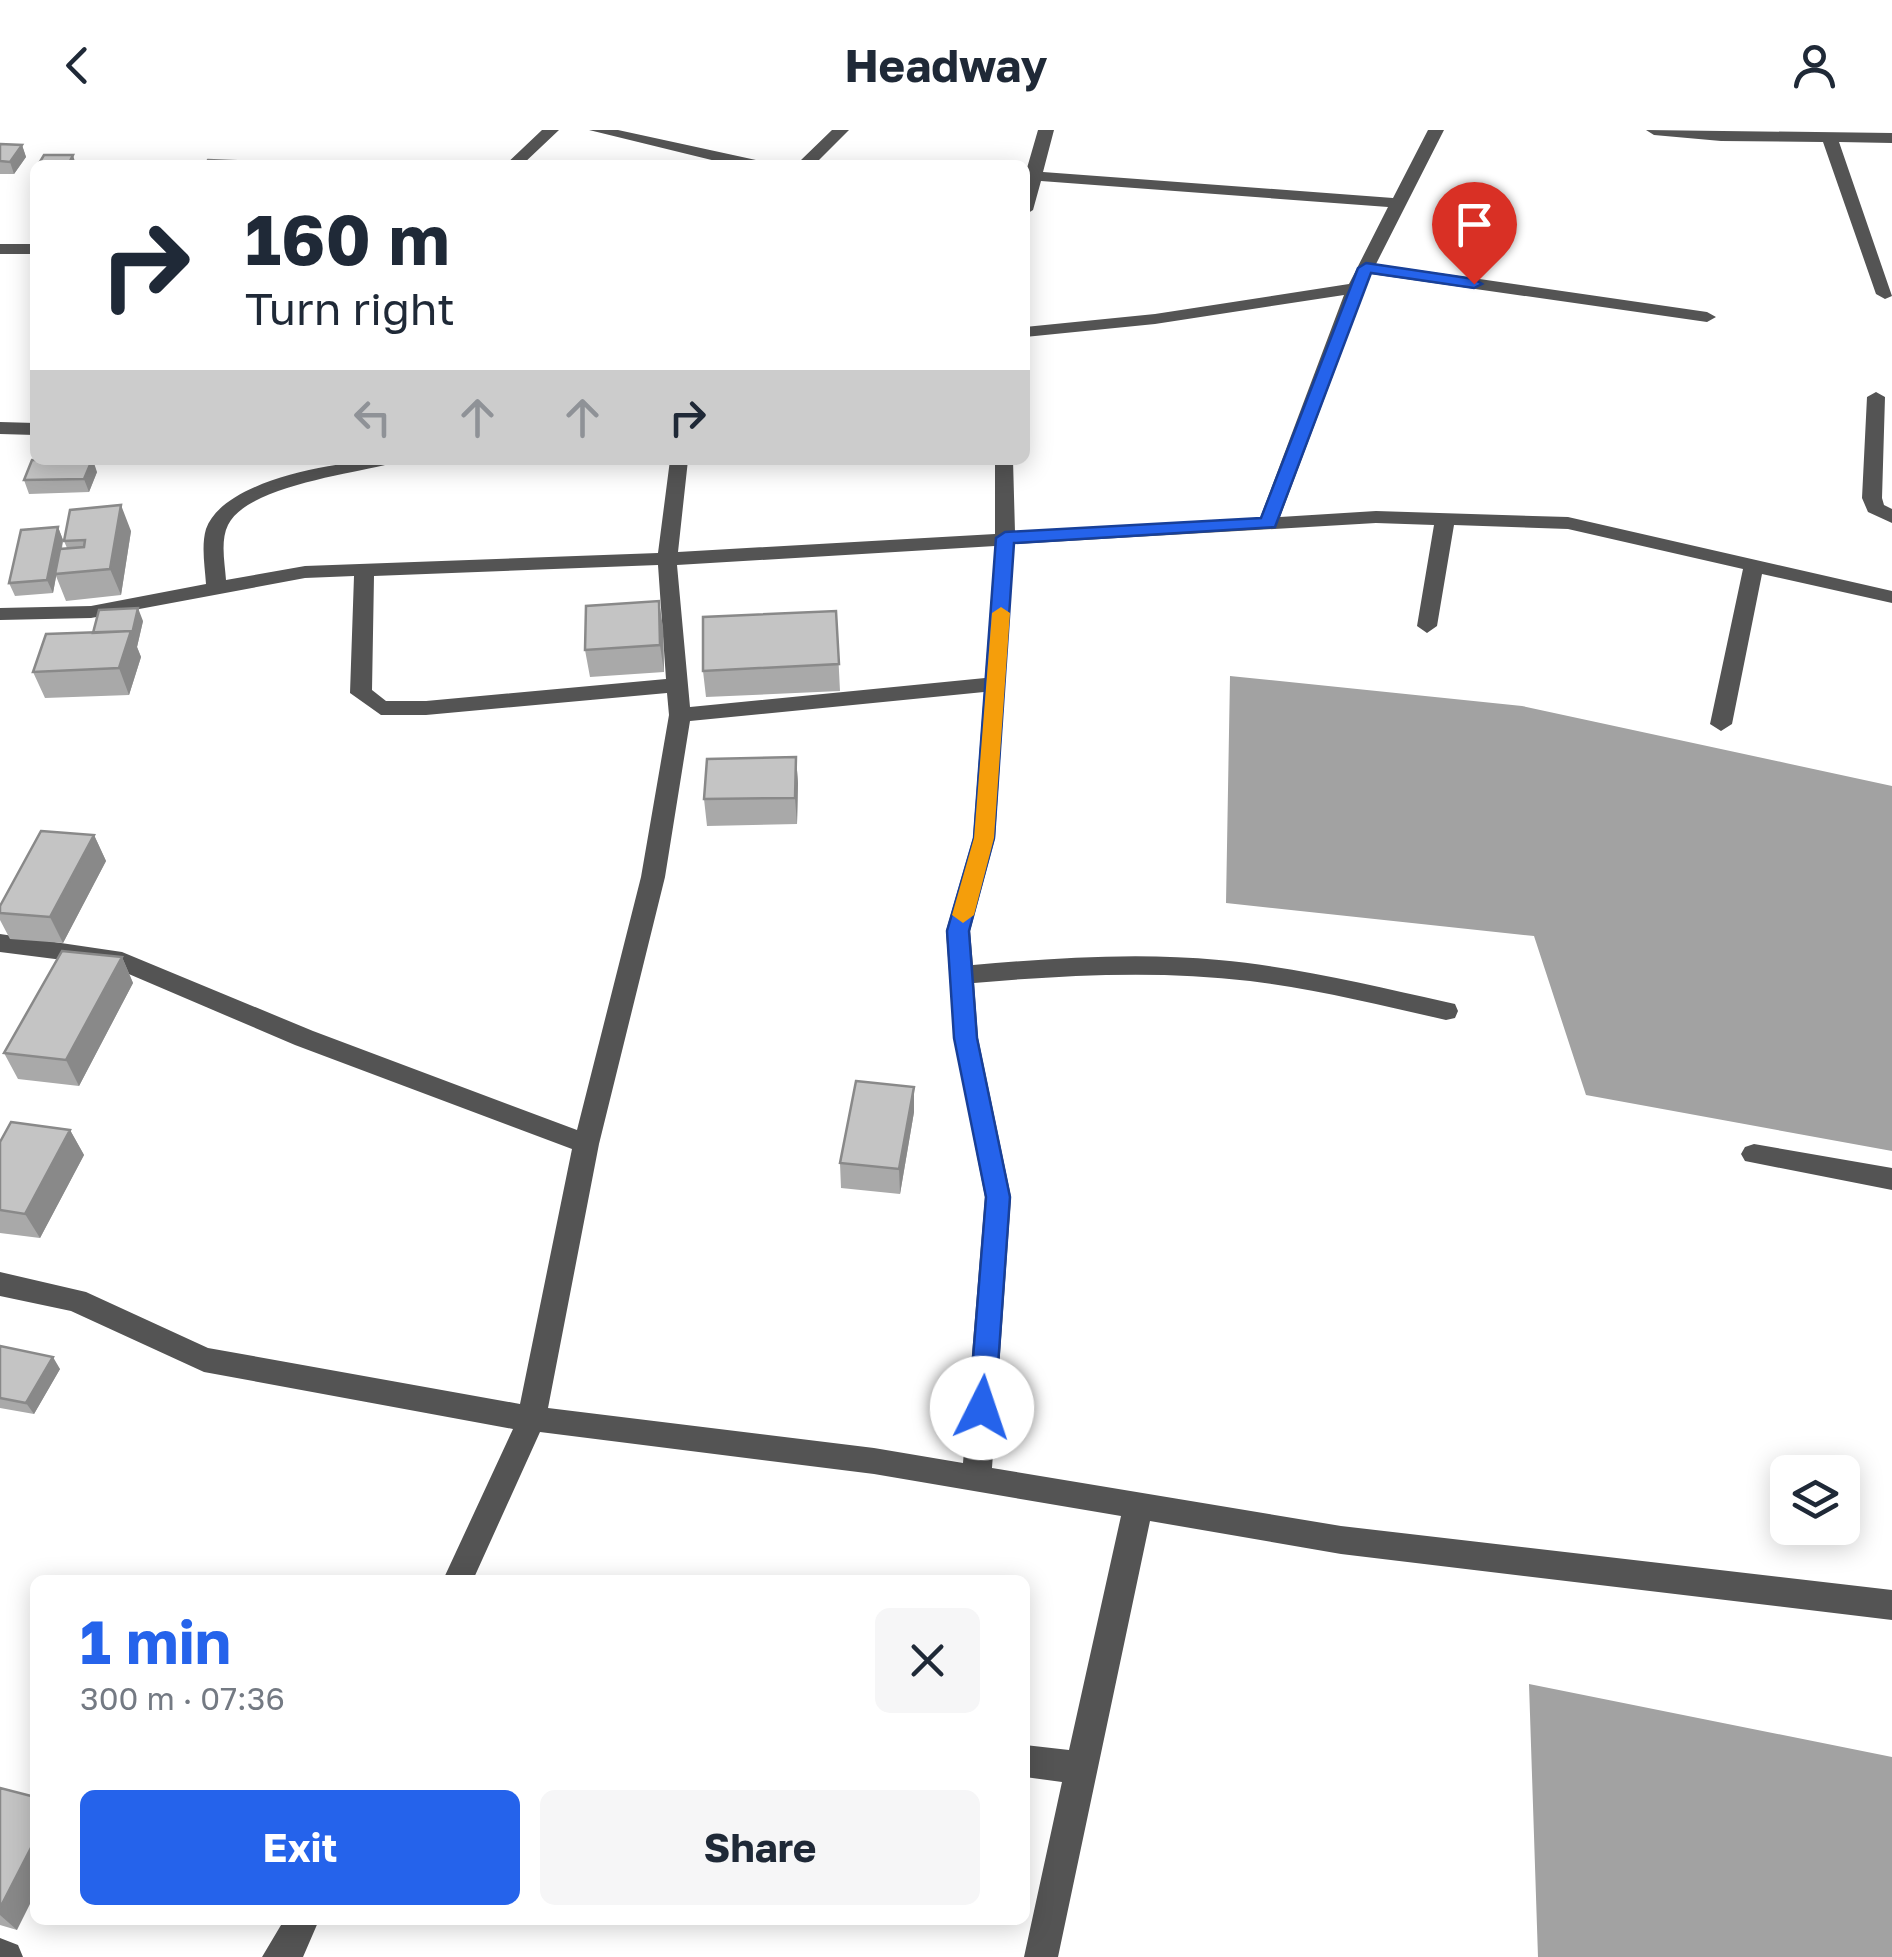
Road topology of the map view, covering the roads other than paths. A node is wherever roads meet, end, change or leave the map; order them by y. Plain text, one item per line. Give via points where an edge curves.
1 (551, 130) edge
2 (597, 130) edge
3 (841, 130) edge
4 (1046, 130) edge
5 (1436, 130) edge
6 (1654, 130) edge
7 (1767, 133) edge
8 (1829, 137) junction
9 (1892, 138) edge
10 (519, 160) edge
11 (728, 160) edge
12 (808, 160) edge
13 (1032, 176) junction
14 (1030, 186) edge
15 (1400, 203) junction
16 (0, 249) edge
17 (30, 249) edge
18 (1366, 268) junction
19 (1355, 288) junction
20 (1885, 294) dead end
21 (1706, 317) dead end
22 (1030, 332) edge
23 (1876, 397) dead end
24 (30, 427) edge
25 (0, 428) edge
26 (362, 465) edge
27 (678, 465) edge
28 (1004, 465) edge
29 (1892, 517) edge
30 (1445, 519) junction
31 (1268, 523) junction
32 (1005, 538) junction
33 (667, 560) junction
34 (1754, 566) junction
35 (364, 570) junction
36 (216, 588) junction
37 (1892, 597) edge
38 (0, 614) edge
39 (1426, 626) dead end
40 (997, 684) junction
41 (680, 685) junction
42 (680, 715) junction
43 (1721, 724) dead end
44 (0, 944) edge
45 (961, 974) junction
46 (1446, 1012) dead end
47 (586, 1144) junction
48 (1754, 1154) dead end
49 (1892, 1179) edge
50 (0, 1284) edge
51 (532, 1418) junction
52 (976, 1479) junction
53 (1138, 1506) junction
54 (460, 1575) edge
55 (1892, 1605) edge
56 (1030, 1763) edge
57 (1082, 1768) junction
58 (300, 1925) edge
59 (278, 1957) edge
60 (1041, 1957) edge

1 - 10 street
2 - 11 street
3 - 12 street
4 - 13 street
5 - 15 street
6 - 7 street
7 - 8 street
8 - 9 street
8 - 20 street
13 - 14 street
13 - 15 street
15 - 18 street
16 - 17 street
18 - 19 street
18 - 21 street
19 - 22 street
19 - 31 street
23 - 29 street via 1872,498 1874,508
24 - 25 street
26 - 36 street via 265,490 232,508 218,526
27 - 33 street
28 - 32 street
30 - 31 street
30 - 34 street via 1568,523
30 - 39 street
31 - 32 street
32 - 33 street
32 - 40 street
33 - 35 street
33 - 41 street
34 - 37 street
34 - 43 street
35 - 36 street via 305,572
35 - 41 street via 361,693 381,708
36 - 38 street via 91,612
40 - 42 street
40 - 45 street via 984,838 958,931
41 - 42 street
42 - 47 street via 654,877
44 - 47 street via 113,958
45 - 46 street via 1124,965 1246,972
45 - 52 street via 966,1038 998,1197
47 - 51 street
48 - 49 street
50 - 51 street via 76,1300 204,1360
51 - 52 street
51 - 54 street
52 - 53 street
53 - 55 street via 1340,1540
53 - 57 street
56 - 57 street
57 - 60 street
58 - 59 street

